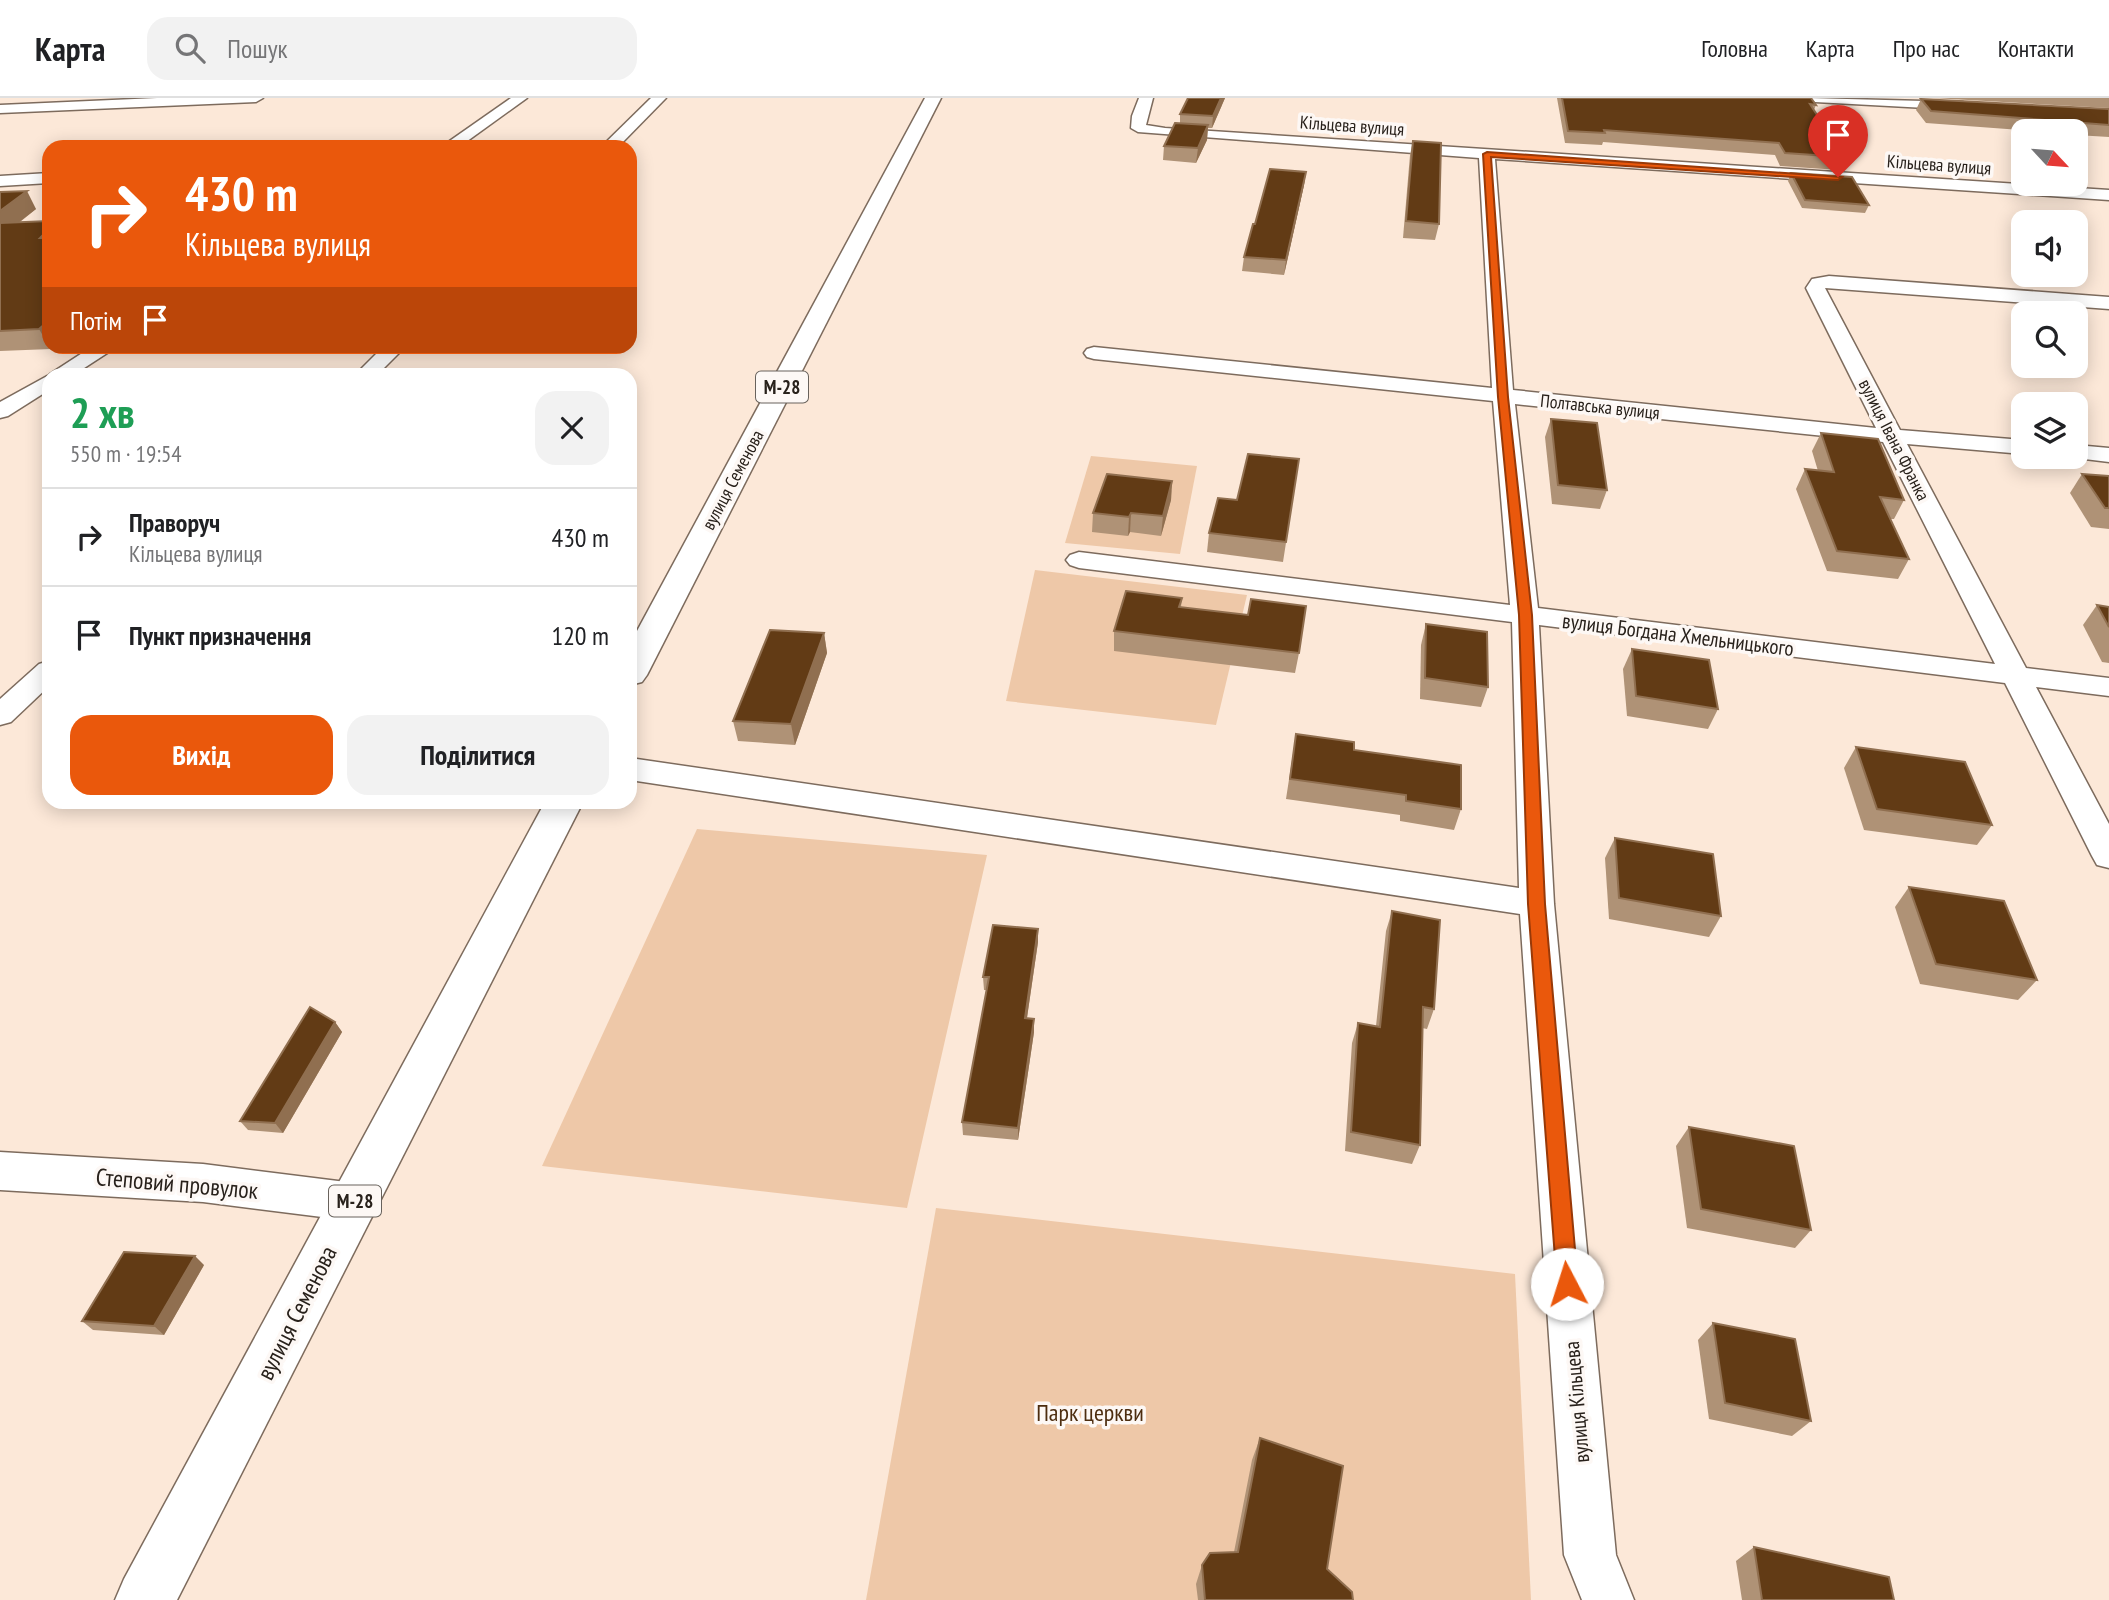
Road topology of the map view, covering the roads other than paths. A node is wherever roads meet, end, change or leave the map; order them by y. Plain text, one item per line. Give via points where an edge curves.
1 (256, 98) edge
2 (520, 98) edge
3 (659, 98) edge
4 (933, 98) edge
5 (1146, 98) edge
6 (1815, 98) edge
7 (1980, 107) edge
8 (0, 109) edge
9 (459, 140) edge
10 (616, 140) edge
11 (1487, 154) junction
12 (42, 178) edge
13 (0, 181) edge
14 (2109, 195) edge
15 (2109, 303) edge
16 (1094, 353) dead end
17 (95, 354) edge
18 (387, 354) edge
19 (71, 368) edge
20 (372, 368) edge
21 (41, 386) edge
22 (0, 392) edge
23 (1503, 397) junction
24 (0, 411) edge
25 (1891, 435) junction
26 (2011, 446) edge
27 (2088, 453) edge
28 (2109, 455) edge
29 (1079, 559) dead end
30 (1525, 615) junction
31 (637, 663) edge
32 (42, 676) edge
33 (2017, 678) junction
34 (2109, 688) edge
35 (0, 715) edge
36 (637, 770) edge
37 (560, 809) edge
38 (2109, 856) edge
39 (1536, 904) junction
40 (0, 1171) edge
41 (354, 1202) junction
42 (145, 1600) edge
43 (1608, 1600) edge

1 - 8 street
2 - 9 street
3 - 10 street
4 - 31 highway, вулиця Семенова / М-28
5 - 11 street, Кільцева вулиця via 1138,128
6 - 7 street
11 - 14 street, Кільцева вулиця
11 - 23 street, вулиця Кільцева
12 - 13 street
15 - 25 street, вулиця Івана Франка via 1819,283 1815,288
16 - 23 street, Полтавська вулиця
17 - 19 street
18 - 20 street
21 - 22 street
21 - 24 street
23 - 25 street, Полтавська вулиця
23 - 30 street, вулиця Кільцева
25 - 26 street, Полтавська вулиця
25 - 33 street, вулиця Івана Франка
27 - 28 street
29 - 30 street, вулиця Богдана Хмельницького
30 - 33 street, вулиця Богдана Хмельницького
30 - 39 street, вулиця Кільцева
32 - 35 street
33 - 34 street, вулиця Богдана Хмельницького
33 - 38 street, вулиця Івана Франка
36 - 39 street
37 - 41 highway, вулиця Семенова / М-28
39 - 43 street, вулиця Кільцева via 1590,1555
40 - 41 street, Степовий провулок via 203,1183
41 - 42 highway, вулиця Семенова / М-28

